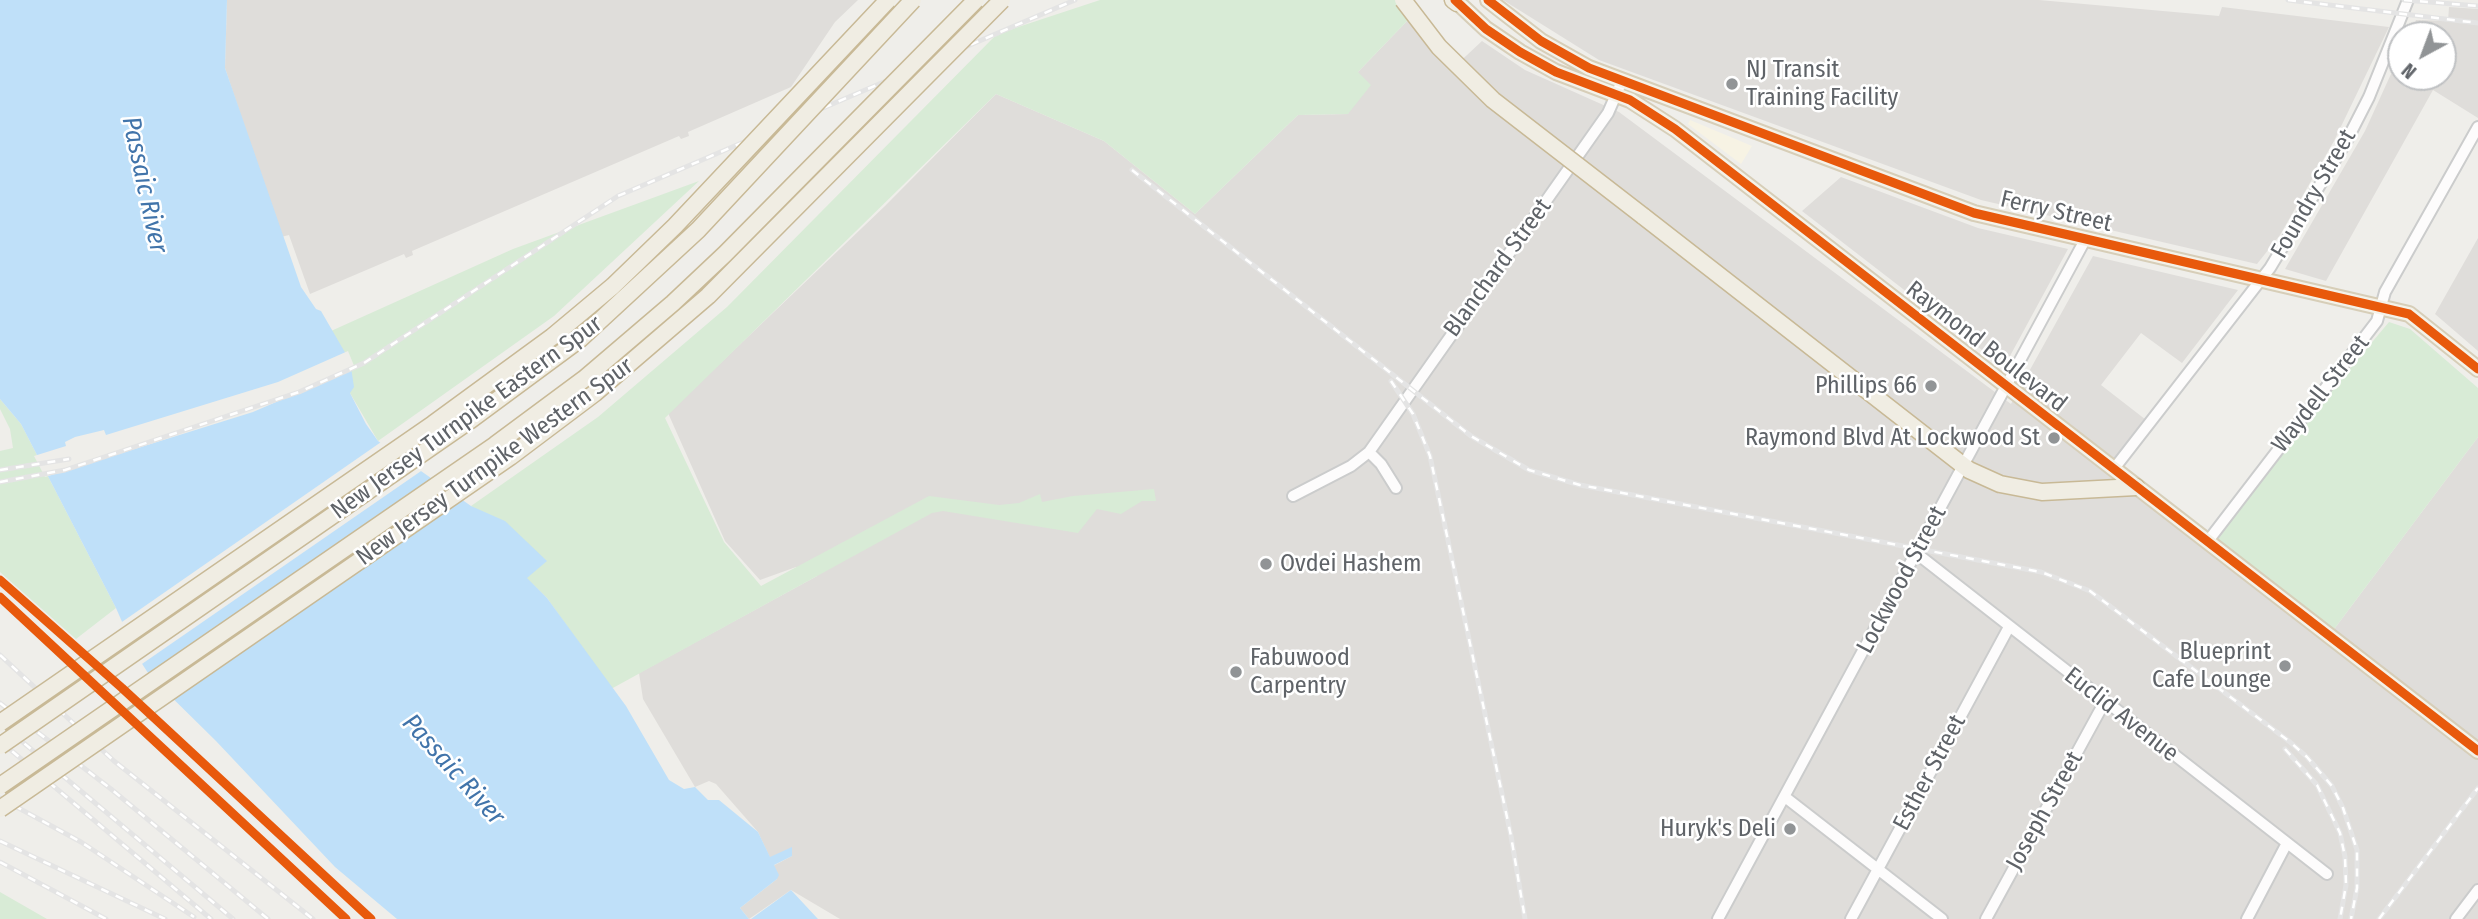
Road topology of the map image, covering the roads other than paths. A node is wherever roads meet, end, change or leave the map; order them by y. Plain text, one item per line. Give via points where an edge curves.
1 (887, 0) edge
2 (914, 0) edge
3 (976, 0) edge
4 (1002, 0) edge
5 (1403, 0) edge
6 (1488, 0) edge
7 (2408, 0) edge
8 (1455, 1) edge
9 (1619, 88) junction
10 (2478, 127) edge
11 (2084, 240) junction
12 (2262, 280) junction
13 (2381, 306) junction
14 (2478, 369) edge
15 (2006, 386) junction
16 (1369, 452) junction
17 (1963, 467) junction
18 (2113, 470) junction
19 (2136, 487) junction
20 (1396, 488) dead end
21 (1293, 496) dead end
22 (2208, 541) junction
23 (1916, 554) junction
24 (2009, 627) junction
25 (2104, 703) junction
26 (0, 723) edge
27 (0, 746) edge
28 (2478, 751) edge
29 (0, 786) edge
30 (1785, 797) junction
31 (0, 809) edge
32 (2287, 843) junction
33 (1877, 870) junction
34 (2327, 874) dead end
35 (2478, 890) edge
36 (1718, 919) edge
37 (1852, 919) edge
38 (1942, 919) edge
39 (1986, 919) edge
40 (2248, 919) edge
41 (2456, 919) edge

1 - 26 highway, New Jersey Turnpike Eastern Spur, bridge via 675,226 552,337
2 - 27 highway, New Jersey Turnpike Eastern Spur, bridge via 698,230 580,339 460,428
3 - 29 highway, New Jersey Turnpike Western Spur, bridge via 724,254 584,379
4 - 31 highway, New Jersey Turnpike Western Spur, bridge via 733,272 605,386
5 - 17 highway, bridge via 1439,47 1493,100
6 - 9 main road, Raymond Boulevard via 1552,48
7 - 12 street, Foundry Street via 2352,129
8 - 9 main road, Raymond Boulevard via 1486,29 1556,72
9 - 11 main road, Ferry Street via 1974,213
9 - 15 main road, Raymond Boulevard
9 - 16 street, Blanchard Street via 1608,113
10 - 13 street, Waydell Street
11 - 12 main road, Ferry Street
11 - 15 street, Lockwood Street
12 - 13 main road, Ferry Street
12 - 18 street, Foundry Street
13 - 14 main road, Ferry Street via 2420,320
13 - 22 street, Waydell Street via 2377,321
15 - 17 street, Lockwood Street
15 - 18 main road, Raymond Boulevard
16 - 20 street
16 - 21 street, Blanchard Street
17 - 19 highway via 2000,484 2035,491
17 - 23 street, Lockwood Street
18 - 19 main road, Raymond Boulevard
19 - 22 main road, Raymond Boulevard
22 - 28 main road, Raymond Boulevard
23 - 24 street, Euclid Avenue
23 - 30 street, Lockwood Street
24 - 25 street, Euclid Avenue
24 - 33 street, Esther Street
25 - 32 street, Euclid Avenue
25 - 39 street, Joseph Street
30 - 33 street
30 - 36 street, Lockwood Street
32 - 34 street, Euclid Avenue
32 - 40 street
33 - 37 street, Esther Street
33 - 38 street
35 - 41 street

